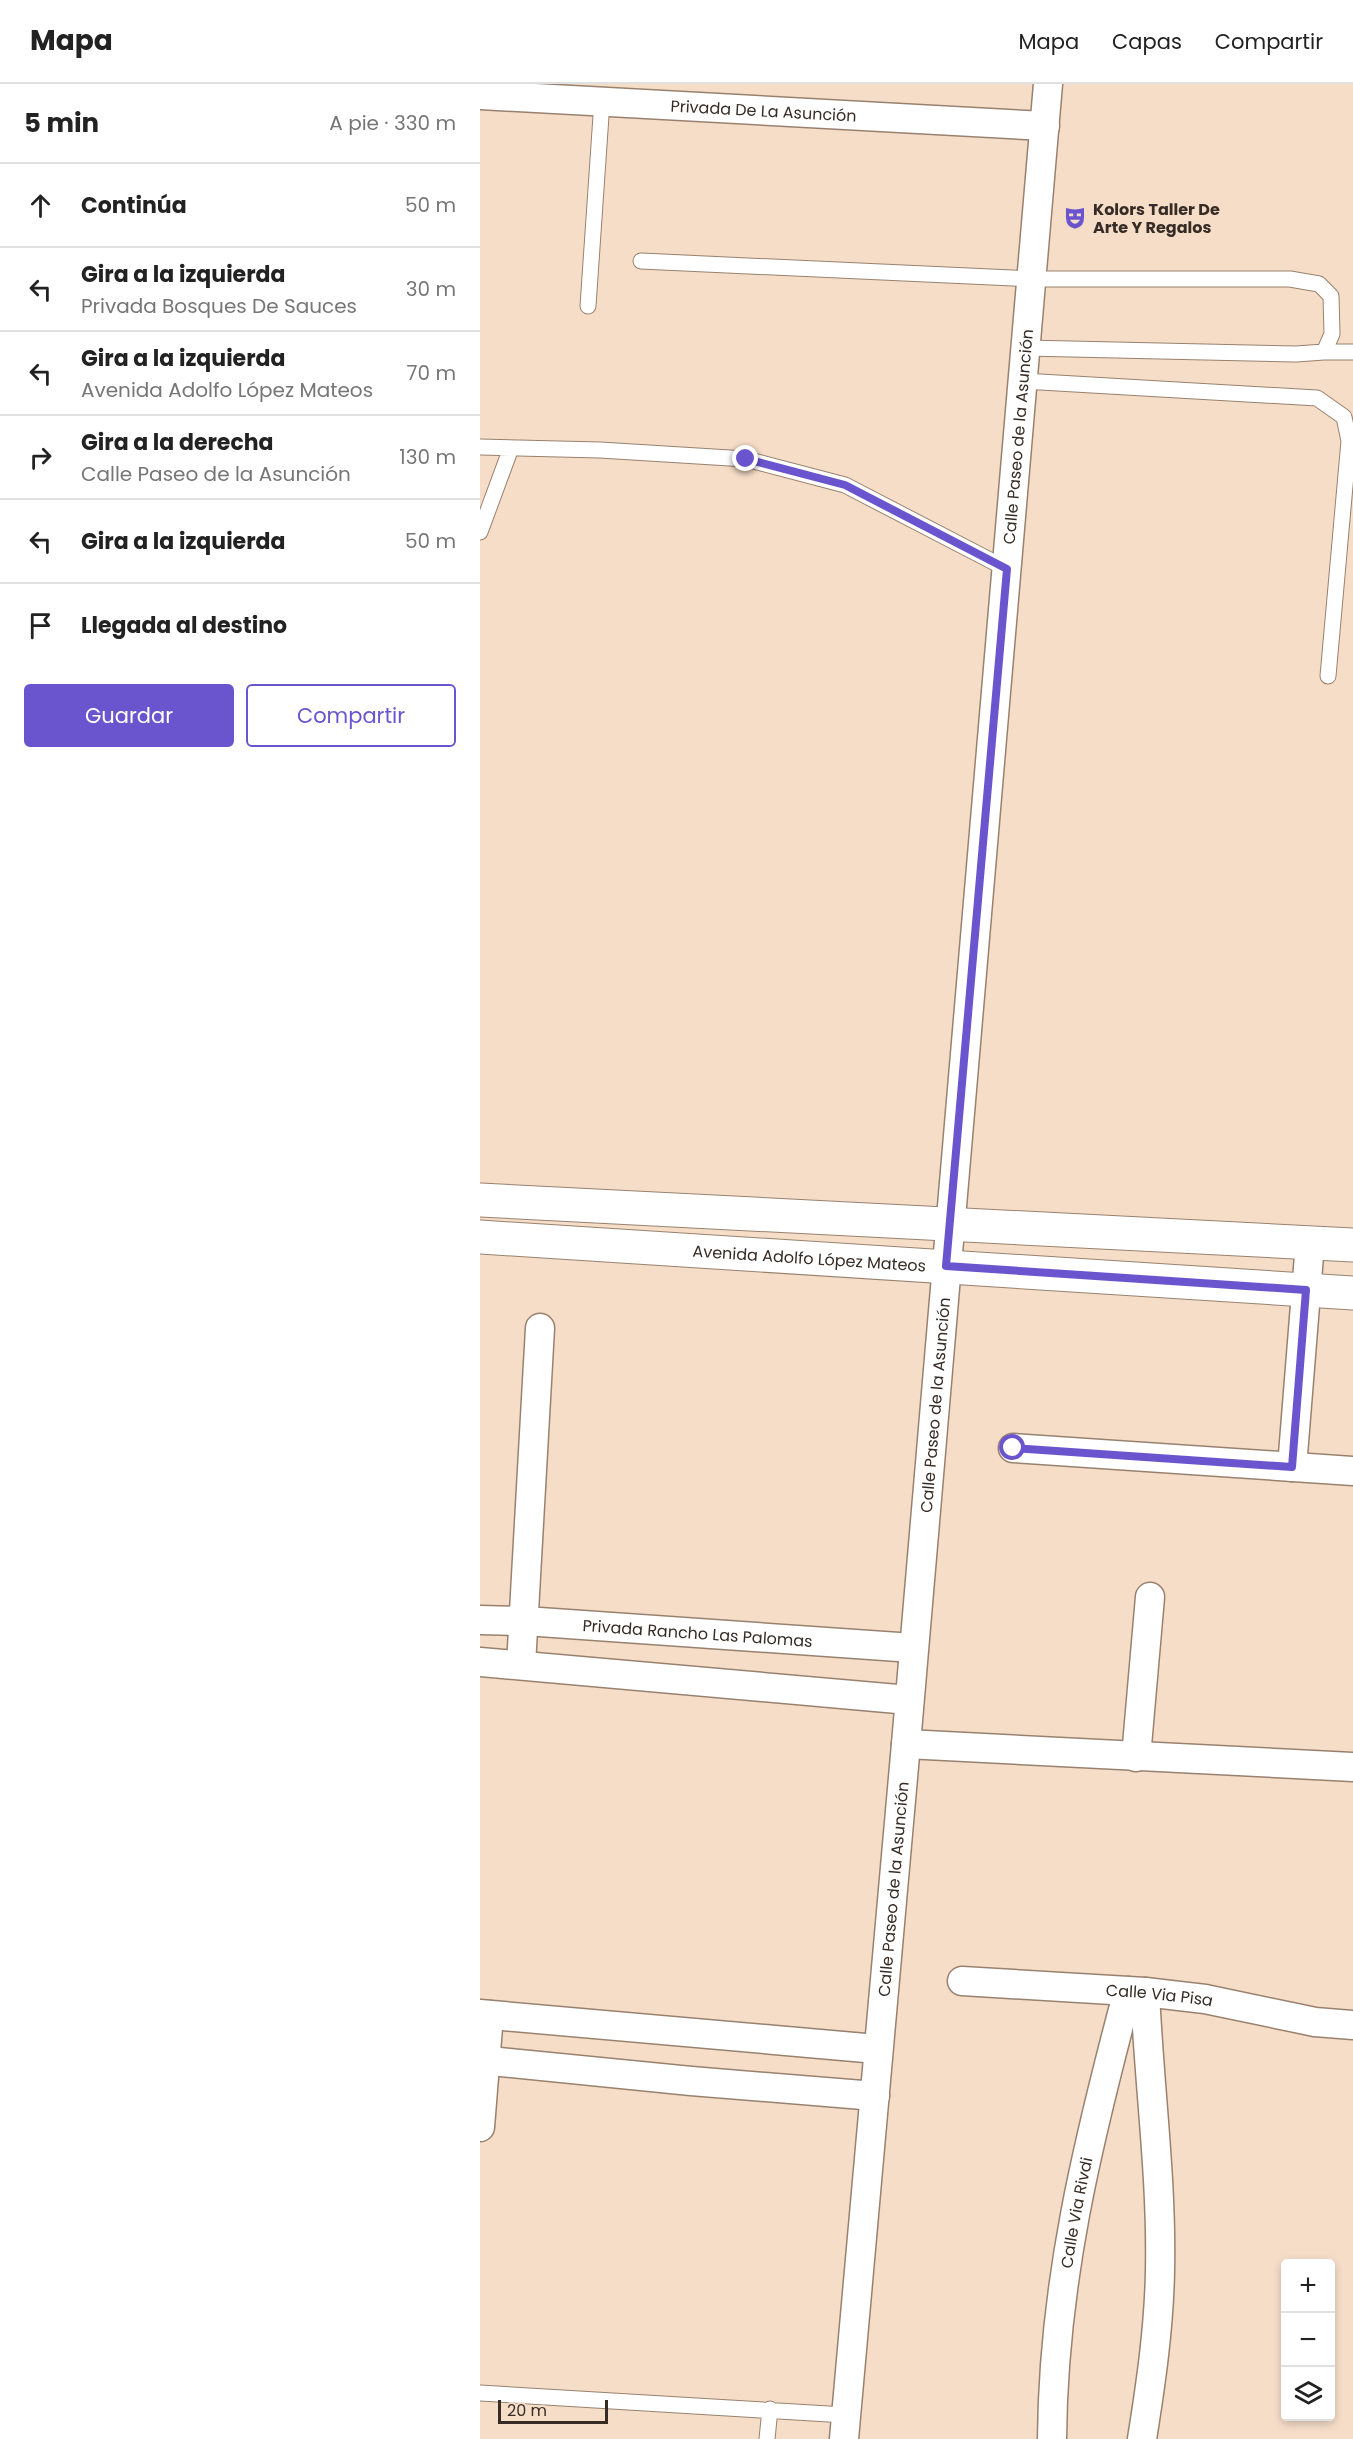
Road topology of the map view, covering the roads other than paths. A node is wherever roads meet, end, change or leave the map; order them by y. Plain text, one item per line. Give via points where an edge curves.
1 (1048, 84) edge
2 (480, 95) edge
3 (602, 101) junction
4 (1045, 126) junction
5 (641, 261) dead end
6 (1032, 279) junction
7 (588, 306) dead end
8 (1026, 348) junction
9 (1324, 352) junction
10 (1353, 352) edge
11 (1023, 381) junction
12 (480, 447) edge
13 (511, 448) junction
14 (480, 532) edge
15 (1007, 569) junction
16 (1328, 676) dead end
17 (480, 1200) edge
18 (950, 1225) junction
19 (480, 1238) edge
20 (1310, 1243) junction
21 (1353, 1245) edge
22 (946, 1266) junction
23 (1306, 1290) junction
24 (1353, 1293) edge
25 (540, 1328) dead end
26 (1013, 1448) dead end
27 (1292, 1467) junction
28 (1353, 1471) edge
29 (1150, 1597) dead end
30 (480, 1620) edge
31 (525, 1621) junction
32 (913, 1648) junction
33 (480, 1662) edge
34 (521, 1665) junction
35 (909, 1700) junction
36 (906, 1744) junction
37 (1136, 1756) junction
38 (1353, 1767) edge
39 (963, 1981) dead end
40 (1137, 1992) junction
41 (484, 2015) edge
42 (1353, 2025) edge
43 (877, 2049) junction
44 (483, 2060) edge
45 (875, 2096) junction
46 (480, 2127) edge
47 (480, 2393) edge
48 (770, 2409) junction
49 (844, 2427) edge
50 (767, 2439) edge
51 (1052, 2439) edge
52 (1142, 2439) edge

1 - 4 street, Calle Paseo de la Asunción
2 - 3 street, Privada De La Asunción
3 - 4 street, Privada De La Asunción
3 - 7 lane
4 - 6 street, Calle Paseo de la Asunción
5 - 6 lane
6 - 8 street, Calle Paseo de la Asunción
6 - 9 lane via 1290,279 1319,284 1331,296 1332,334
8 - 9 lane
8 - 11 street, Calle Paseo de la Asunción
9 - 10 lane
11 - 15 street, Calle Paseo de la Asunción
11 - 16 lane via 1317,398 1344,417 1349,441
12 - 13 lane
13 - 14 lane
13 - 15 lane via 746,459 845,485
15 - 18 street, Calle Paseo de la Asunción
17 - 18 street
18 - 20 street
18 - 22 street, Calle Paseo de la Asunción
19 - 22 street, Avenida Adolfo López Mateos
20 - 21 street
20 - 23 street
22 - 23 street, Avenida Adolfo López Mateos
22 - 32 street, Calle Paseo de la Asunción
23 - 24 street, Avenida Adolfo López Mateos
23 - 27 street
25 - 31 street
26 - 27 street
27 - 28 street
29 - 37 street
30 - 31 street, Privada Rancho Las Palomas
31 - 32 street, Privada Rancho Las Palomas
31 - 34 street
32 - 35 street, Calle Paseo de la Asunción
33 - 34 street
34 - 35 street
35 - 36 street, Calle Paseo de la Asunción
36 - 37 street
36 - 43 street, Calle Paseo de la Asunción
37 - 38 street
39 - 40 street, Calle Via Pisa
40 - 42 street, Calle Via Pisa via 1205,1999 1315,2022
40 - 51 street, Calle Via Rivdi via 1090,2136 1071,2225 1057,2330
40 - 52 street via 1157,2167 1160,2271 1153,2374
41 - 43 street
41 - 44 street
43 - 45 street, Calle Paseo de la Asunción
44 - 45 street
44 - 46 street
45 - 49 street, Calle Paseo de la Asunción
47 - 48 lane
48 - 49 lane
48 - 50 lane

